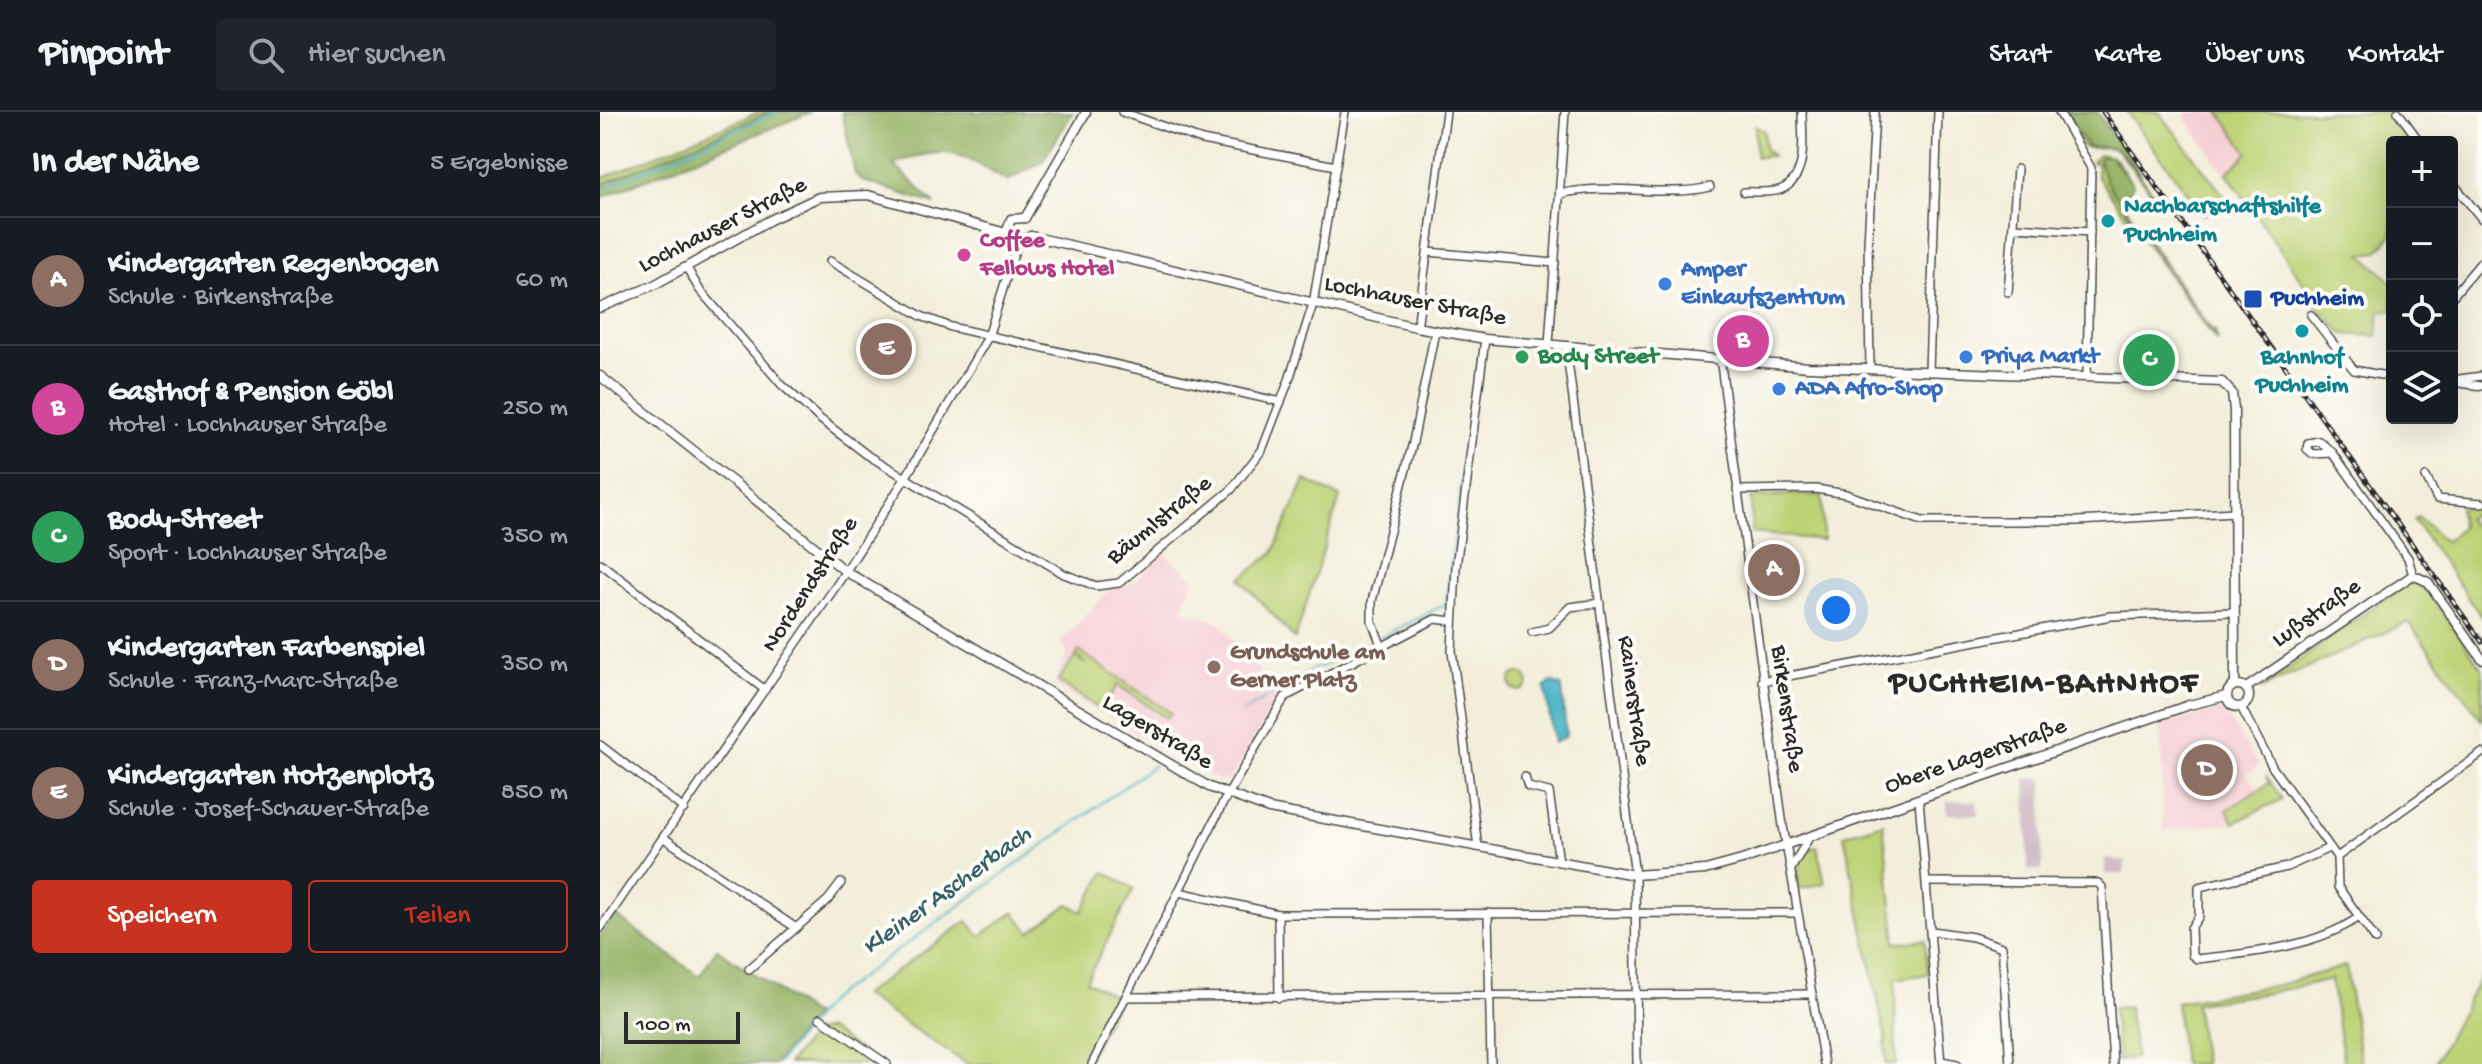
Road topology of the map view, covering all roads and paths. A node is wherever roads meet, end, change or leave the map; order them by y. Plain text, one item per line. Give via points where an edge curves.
1 (1086, 112) edge
2 (1122, 112) edge
3 (1345, 112) edge
4 (1446, 112) edge
5 (1565, 112) edge
6 (1802, 112) edge
7 (1875, 112) edge
8 (1938, 112) edge
9 (2059, 112) edge
10 (2398, 112) edge
11 (2416, 136) edge
12 (1336, 166) junction
13 (2017, 169) dead end
14 (1710, 187) dead end
15 (2458, 189) edge
16 (1744, 192) dead end
17 (1560, 194) junction
18 (1025, 218) junction
19 (2482, 219) edge
20 (2015, 227) junction
21 (2090, 232) junction
22 (1006, 233) junction
23 (1031, 236) junction
24 (1017, 244) junction
25 (1428, 252) junction
26 (830, 261) dead end
27 (2482, 261) edge
28 (1555, 263) junction
29 (687, 268) junction
30 (2458, 290) edge
31 (2008, 292) dead end
32 (1313, 304) junction
33 (600, 308) edge
34 (2311, 315) dead end
35 (1417, 328) junction
36 (1435, 331) junction
37 (988, 337) junction
38 (1485, 339) junction
39 (1549, 344) junction
40 (1566, 346) junction
41 (1720, 357) junction
42 (1870, 369) junction
43 (1929, 371) junction
44 (600, 376) edge
45 (2087, 376) junction
46 (2386, 376) edge
47 (2482, 376) edge
48 (2458, 380) edge
49 (2458, 382) edge
50 (2482, 386) edge
51 (1281, 402) junction
52 (2333, 453) dead end
53 (906, 477) junction
54 (2426, 477) dead end
55 (1737, 490) junction
56 (2482, 503) edge
57 (2234, 512) junction
58 (600, 563) edge
59 (845, 571) junction
60 (2413, 575) junction
61 (1600, 603) junction
62 (2234, 612) junction
63 (1453, 621) junction
64 (1532, 632) dead end
65 (1378, 640) junction
66 (2482, 659) edge
67 (1762, 681) junction
68 (2235, 685) junction
69 (2246, 688) junction
70 (765, 690) junction
71 (2226, 696) junction
72 (2241, 707) junction
73 (600, 745) edge
74 (2482, 753) edge
75 (1525, 777) dead end
76 (1227, 795) junction
77 (1919, 799) junction
78 (684, 809) junction
79 (1810, 836) junction
80 (664, 838) junction
81 (1786, 844) junction
82 (1478, 847) junction
83 (2329, 848) junction
84 (2337, 857) junction
85 (1559, 862) junction
86 (1790, 871) junction
87 (1635, 875) junction
88 (1927, 882) junction
89 (841, 883) dead end
90 (1179, 892) junction
91 (1635, 912) junction
92 (1488, 913) junction
93 (1797, 913) junction
94 (1278, 914) junction
95 (2359, 917) junction
96 (600, 928) edge
97 (796, 928) junction
98 (1932, 931) junction
99 (2376, 940) dead end
100 (749, 969) dead end
101 (1812, 994) junction
102 (1636, 996) junction
103 (1127, 997) junction
104 (1490, 997) junction
105 (1279, 998) junction
106 (820, 1018) dead end
107 (1941, 1062) edge
108 (887, 1064) edge
109 (1092, 1064) edge
110 (1491, 1064) edge
111 (1637, 1064) edge
112 (1824, 1064) edge
113 (1957, 1064) edge
114 (2010, 1064) edge
115 (2113, 1064) edge

1 - 18 street
2 - 12 street via 1213,142
3 - 12 street, Bäumlstraße
4 - 25 street
5 - 17 street
6 - 16 street via 1796,179 1781,190
7 - 42 street
8 - 43 street
9 - 21 street via 2091,168
10 - 11 street
12 - 32 street, Bäumlstraße
13 - 20 street
14 - 17 street via 1624,187
15 - 19 street
17 - 28 street
18 - 22 street via 1011,219
18 - 23 street via 1032,226
20 - 21 street
20 - 31 street
21 - 45 street
22 - 24 street, Lochhauser Straße
22 - 29 street, Lochhauser Straße via 897,201 844,194 819,197 787,211
23 - 24 street
23 - 32 street, Lochhauser Straße
24 - 37 street, Nordendstraße
25 - 28 street
25 - 35 street
26 - 37 street via 921,316
27 - 30 street
28 - 39 street
29 - 33 street, Lochhauser Straße
29 - 53 street, Bäumlstraße via 699,289 800,403 866,454
32 - 35 street, Lochhauser Straße
32 - 51 street, Bäumlstraße
34 - 46 street via 2354,370
35 - 36 street, Lochhauser Straße
36 - 38 street, Lochhauser Straße
36 - 65 street via 1410,456 1372,601
37 - 51 street
37 - 53 street, Nordendstraße
38 - 39 street, Lochhauser Straße
38 - 63 street
39 - 40 street, Lochhauser Straße
40 - 41 street, Lochhauser Straße
40 - 61 street, Rainerstraße
41 - 42 street, Lochhauser Straße
41 - 55 street, Birkenstraße
42 - 43 street, Lochhauser Straße
43 - 45 street, Lochhauser Straße
44 - 59 street, Lagerstraße
45 - 57 street, Lochhauser Straße via 2211,381 2228,388 2234,410
47 - 48 street
49 - 50 street
51 - 53 street, Bäumlstraße via 1250,469 1189,528 1119,583 1096,586 1064,574
52 - 60 street via 2408,558
53 - 59 street, Nordendstraße
54 - 56 street via 2442,500
55 - 57 street via 1846,494 1922,521 2078,521
55 - 67 street, Birkenstraße
57 - 62 street
58 - 70 street
59 - 70 street, Nordendstraße
59 - 76 street, Lagerstraße
60 - 66 street via 2428,582
60 - 69 street, Lußstraße
61 - 64 street via 1570,607 1549,628
61 - 87 street, Rainerstraße
62 - 67 street via 2111,616
62 - 68 street
63 - 65 street via 1435,619
63 - 82 street via 1453,671
65 - 76 street via 1285,697
67 - 81 street, Birkenstraße
68 - 69 street
68 - 71 street
69 - 72 street via 2249,699
70 - 78 street, Nordendstraße
71 - 72 street via 2231,706
71 - 77 street, Obere Lagerstraße
72 - 83 street via 2273,768
73 - 78 street
74 - 84 street
75 - 85 street via 1528,787 1549,792
76 - 82 street, Lagerstraße via 1269,809
76 - 90 street
77 - 79 street, Obere Lagerstraße
77 - 88 street
78 - 80 street, Nordendstraße
79 - 81 street, Obere Lagerstraße
79 - 86 street
80 - 96 street, Nordendstraße
80 - 97 street
81 - 86 street, Birkenstraße
81 - 87 street, Lagerstraße via 1705,870
82 - 85 street, Lagerstraße
83 - 84 street
83 - 95 street via 2287,867 2199,887 2192,955 2197,959 2285,945
84 - 95 street via 2338,887
85 - 87 street, Lagerstraße
86 - 93 street, Birkenstraße
87 - 91 street, Rainerstraße
88 - 98 street
88 - 115 street via 2098,883
89 - 97 street
90 - 94 street
90 - 103 street
91 - 92 street
91 - 93 street
91 - 102 street, Rainerstraße
92 - 94 street
92 - 104 street
93 - 101 street, Birkenstraße
94 - 105 street
95 - 99 street
97 - 100 street
98 - 107 street
98 - 114 street via 2002,947
101 - 102 street
101 - 112 street, Birkenstraße
102 - 104 street
102 - 111 street, Rainerstraße
103 - 105 street
103 - 109 street
104 - 105 street
104 - 110 street
106 - 108 street
107 - 113 street

